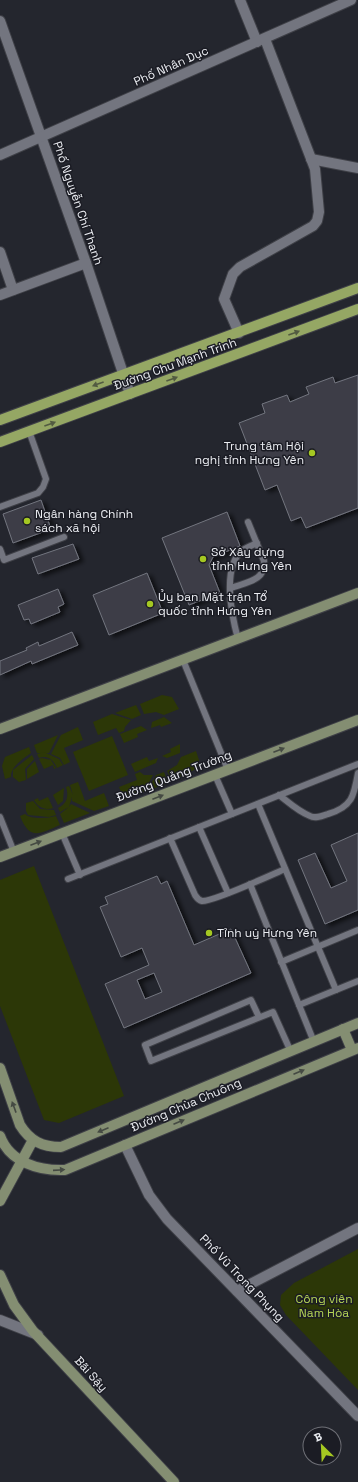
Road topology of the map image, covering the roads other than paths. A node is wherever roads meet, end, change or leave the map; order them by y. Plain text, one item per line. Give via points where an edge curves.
1 (240, 0) edge
2 (351, 0) edge
3 (0, 21) edge
4 (261, 41) junction
5 (41, 137) junction
6 (0, 155) edge
7 (311, 159) junction
8 (358, 168) edge
9 (0, 252) edge
10 (86, 263) junction
11 (358, 288) edge
12 (12, 290) junction
13 (0, 295) edge
14 (358, 309) edge
15 (239, 333) junction
16 (124, 375) junction
17 (130, 394) junction
18 (0, 420) edge
19 (29, 431) junction
20 (0, 442) edge
21 (0, 507) edge
22 (248, 522) dead end
23 (64, 537) dead end
24 (257, 543) junction
25 (0, 549) edge
26 (231, 588) junction
27 (358, 593) edge
28 (238, 639) junction
29 (183, 660) junction
30 (358, 720) edge
31 (0, 729) edge
32 (358, 764) edge
33 (228, 770) junction
34 (358, 773) edge
35 (215, 775) junction
36 (279, 795) junction
37 (258, 804) junction
38 (232, 814) junction
39 (0, 817) edge
40 (199, 827) junction
41 (62, 834) junction
42 (170, 838) junction
43 (14, 852) junction
44 (0, 857) edge
45 (285, 869) junction
46 (80, 875) junction
47 (68, 880) dead end
48 (250, 884) junction
49 (228, 892) junction
50 (358, 930) edge
51 (318, 947) junction
52 (281, 962) junction
53 (358, 981) edge
54 (336, 990) junction
55 (299, 1005) junction
56 (259, 1017) junction
57 (358, 1023) edge
58 (343, 1029) junction
59 (314, 1042) junction
60 (355, 1049) edge
61 (290, 1052) junction
62 (0, 1068) edge
63 (0, 1136) edge
64 (32, 1140) junction
65 (125, 1145) junction
66 (22, 1161) junction
67 (0, 1201) edge
68 (358, 1228) edge
69 (0, 1275) edge
70 (237, 1291) junction
71 (0, 1320) edge
72 (38, 1335) junction
73 (358, 1416) edge
74 (174, 1482) edge

1 - 4 street
2 - 4 street, Phố Nhân Dục
3 - 5 street, Phố Nguyễn Chí Thanh
4 - 5 street, Phố Nhân Dục
4 - 7 street
5 - 6 street, Phố Nhân Dục
5 - 10 street, Phố Nguyễn Chí Thanh
7 - 8 street
7 - 15 street via 315,169 319,212 317,221 313,226 240,267 234,274 224,299
9 - 12 street
10 - 12 street
10 - 16 street, Phố Nguyễn Chí Thanh
11 - 15 main road, Đường Chu Mạnh Trinh
12 - 13 street
17 -> 14 main road, Đường Chu Mạnh Trinh
15 - 16 main road, Đường Chu Mạnh Trinh
16 - 17 street, Phố Nguyễn Chí Thanh
16 -> 18 main road, Đường Chu Mạnh Trinh
19 -> 17 main road, Đường Chu Mạnh Trinh
19 - 20 main road, Đường Chu Mạnh Trinh
19 - 21 lane via 46,479 43,487 38,493
22 - 24 lane
23 - 25 lane via 4,560
24 - 26 lane via 242,550 235,559
24 - 26 lane via 264,561 263,574
26 - 28 lane via 232,615
27 - 28 street
28 - 29 street
29 - 31 street
29 - 33 lane
33 -> 30 street, Đường Quảng Trường
32 - 36 lane
33 - 35 street, Đường Quảng Trường
34 - 36 lane via 354,795 349,804 318,817 310,817
35 - 38 lane
41 -> 35 street, Đường Quảng Trường
36 - 37 lane
37 - 38 lane
37 - 45 lane
38 - 40 lane
39 - 43 lane
40 - 42 lane
40 - 49 lane
43 -> 41 street, Đường Quảng Trường
41 - 46 lane
42 - 46 lane
42 - 49 lane via 199,900 204,901
43 - 44 street, Đường Quảng Trường
45 - 48 lane
45 - 51 lane
46 - 47 lane
48 - 49 lane
48 - 52 lane
50 - 51 lane
51 - 52 lane
51 - 54 lane
52 - 55 lane
53 - 54 lane
54 - 55 lane
55 - 59 lane
56 - 56 lane via 151,1061 145,1045 251,1000
56 - 61 lane via 273,1012
57 - 58 street, Đường Chùa Chuông
58 - 59 street, Đường Chùa Chuông
58 - 60 street
59 - 61 street, Đường Chùa Chuông
65 -> 60 street, Đường Chùa Chuông
61 -> 64 street, Đường Chùa Chuông via 70,1144 51,1147
64 -> 62 street via 20,1125
63 - 66 street via 10,1152
64 - 66 street
66 -> 65 street, Đường Chùa Chuông via 42,1169 65,1170
65 - 70 street, Phố Vũ Trọng Phụng via 149,1195 167,1219
66 - 67 street
68 - 70 street
69 - 72 street, Bãi Sậy via 14,1305
70 - 73 street, Phố Vũ Trọng Phụng
71 - 72 street
72 - 74 street, Bãi Sậy

